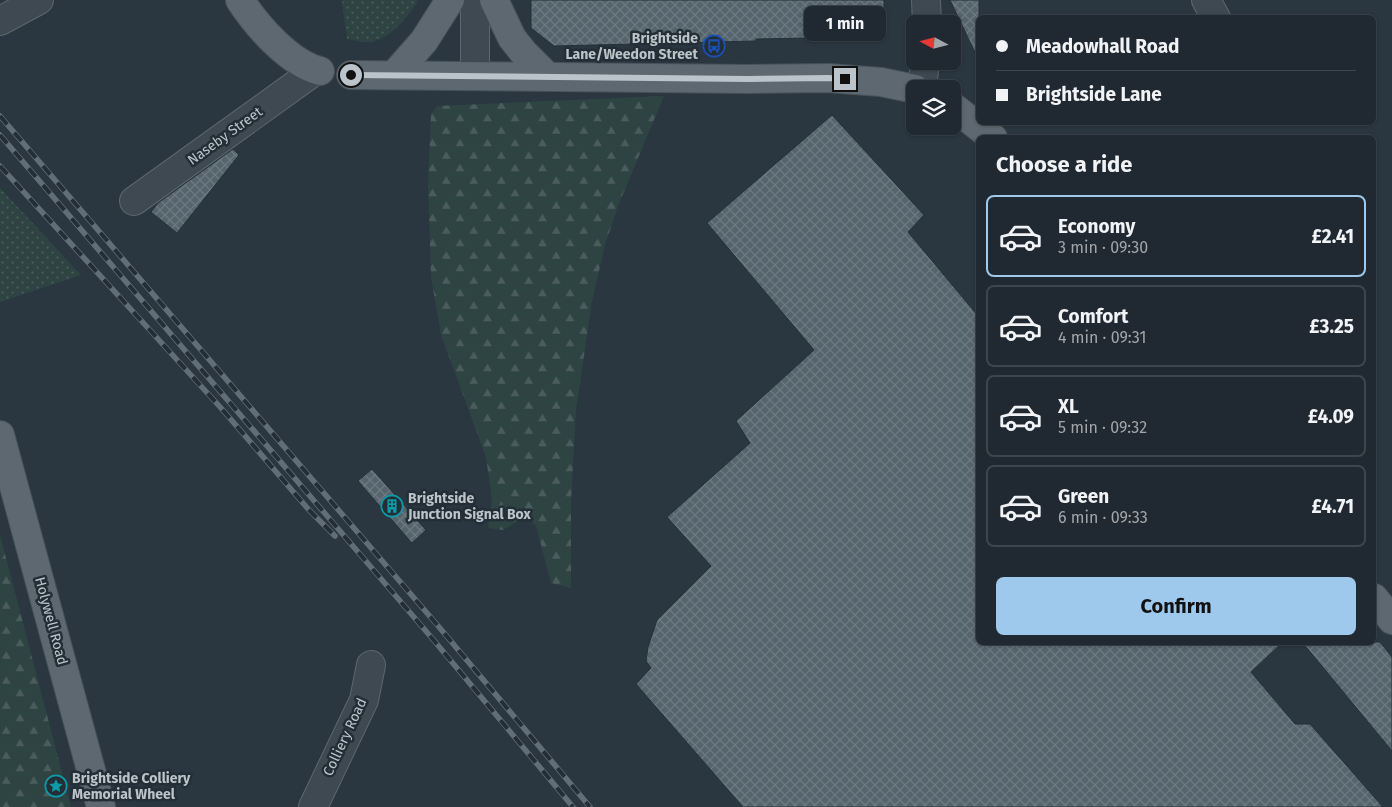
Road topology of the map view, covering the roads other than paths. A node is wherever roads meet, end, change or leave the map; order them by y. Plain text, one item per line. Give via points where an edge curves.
1 (39, 0) edge
2 (240, 0) edge
3 (450, 0) edge
4 (475, 0) edge
5 (494, 0) edge
6 (926, 0) edge
7 (1206, 0) edge
8 (927, 15) edge
9 (1214, 15) edge
10 (0, 21) edge
11 (318, 70) joint
12 (351, 75) dead end
13 (394, 75) junction
14 (475, 76) junction
15 (548, 77) junction
16 (906, 87) edge
17 (961, 113) edge
18 (976, 125) edge
19 (976, 125) edge
20 (989, 135) edge
21 (134, 202) dead end
22 (0, 435) edge
23 (1376, 600) edge
24 (1392, 620) edge
25 (371, 665) dead end
26 (101, 807) edge
27 (313, 807) edge

1 - 10 street
2 - 11 main road via 288,55 304,66
3 - 13 main road via 424,41
4 - 14 street
5 - 15 main road via 512,38
6 - 8 street
7 - 9 street
11 - 21 street, Naseby Street
12 - 13 main road
13 - 14 main road
14 - 15 main road
15 - 16 main road via 828,78
17 - 19 main road
18 - 20 main road
22 - 26 main road, Holywell Road
23 - 24 main road
25 - 27 street, Colliery Road via 364,700

